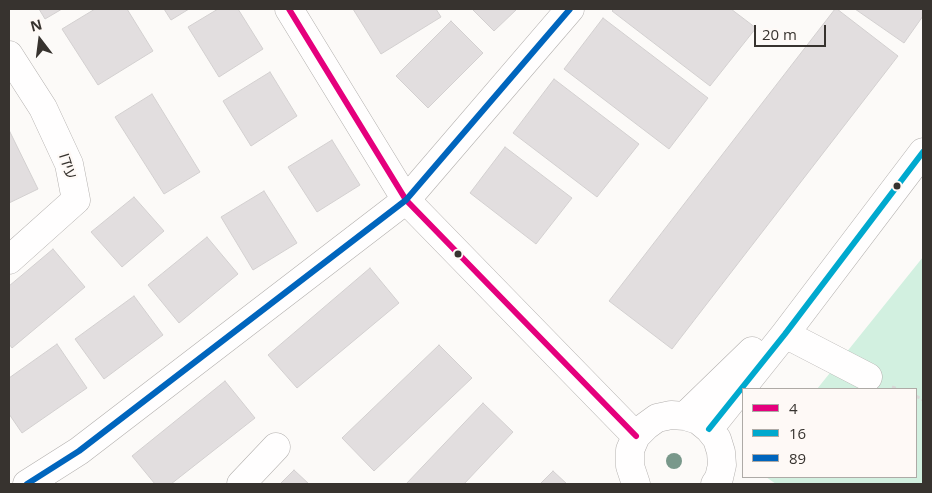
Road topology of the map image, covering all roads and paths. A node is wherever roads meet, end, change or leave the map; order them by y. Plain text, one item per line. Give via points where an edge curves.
1 (289, 9) edge
2 (570, 9) edge
3 (9, 56) edge
4 (923, 152) edge
5 (406, 200) junction
6 (9, 260) edge
7 (841, 261) junction
8 (785, 334) junction
9 (868, 377) dead end
10 (685, 416) junction
11 (709, 428) junction
12 (636, 436) junction
13 (276, 447) dead end
14 (26, 484) edge
15 (241, 484) edge
16 (636, 484) edge
17 (715, 484) edge

1 - 5 street
2 - 5 street
3 - 6 street, עידו via 43,108 69,164 76,200
4 - 7 street
5 - 12 street
5 - 14 street via 79,451
7 - 8 street
7 - 10 street
8 - 9 street
8 - 11 street
10 - 11 street
10 - 12 street via 657,418
11 - 17 street via 722,452 722,466
12 - 16 street via 630,450 630,466
13 - 15 street

